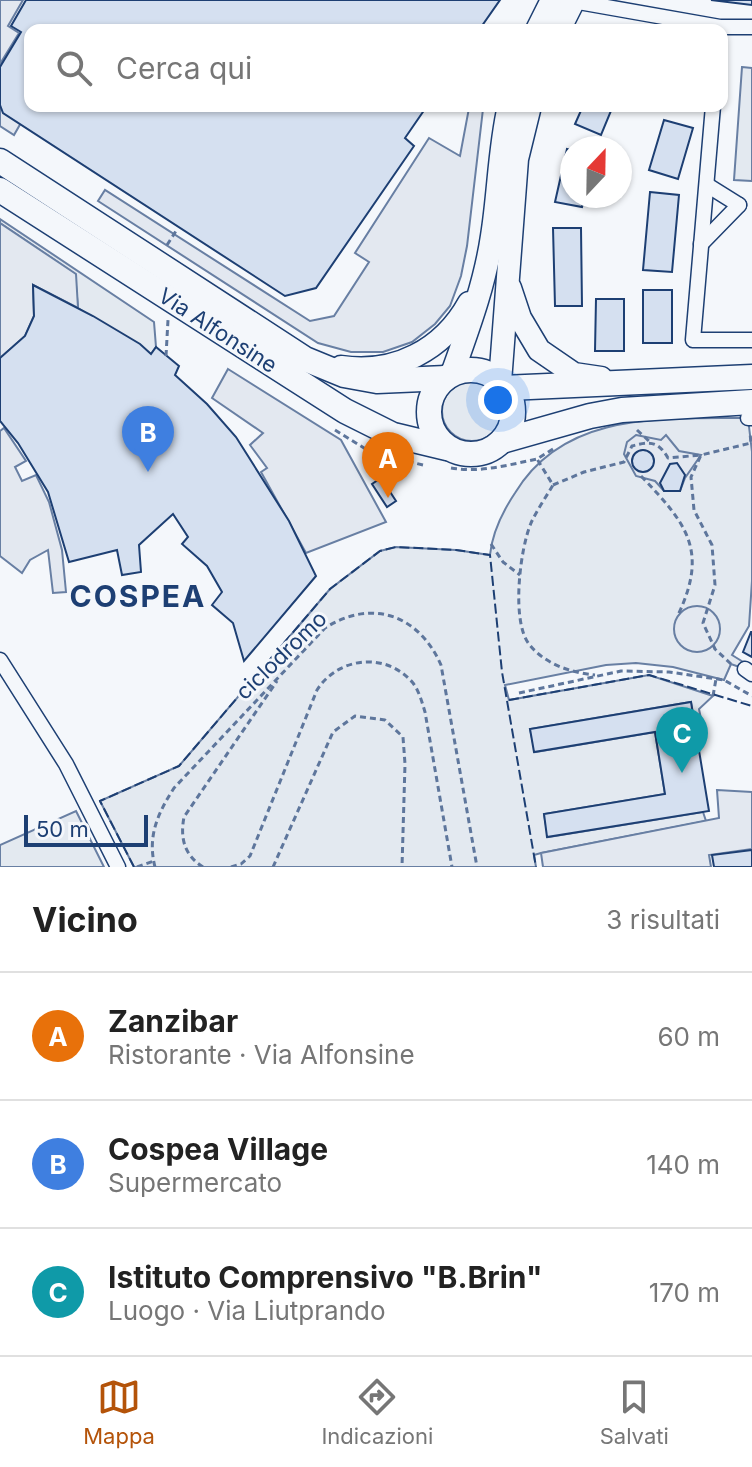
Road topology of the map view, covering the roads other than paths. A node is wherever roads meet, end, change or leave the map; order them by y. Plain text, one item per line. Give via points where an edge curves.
1 (566, 0) edge
2 (627, 6) edge
3 (543, 24) edge
4 (560, 24) edge
5 (703, 24) edge
6 (752, 27) edge
7 (728, 28) edge
8 (508, 112) edge
9 (529, 112) edge
10 (713, 112) edge
11 (0, 161) edge
12 (707, 185) junction
13 (0, 190) edge
14 (745, 205) edge
15 (701, 244) junction
16 (496, 276) junction
17 (752, 340) edge
18 (305, 359) junction
19 (449, 376) junction
20 (752, 377) edge
21 (622, 381) junction
22 (503, 385) junction
23 (751, 412) edge
24 (502, 441) junction
25 (447, 448) junction
26 (0, 660) edge
27 (118, 867) edge

1 - 2 street
1 - 3 main road
1 - 4 main road
2 - 5 street
6 - 7 street
8 - 16 main road via 493,234
9 - 16 main road
10 - 12 street
11 - 18 main road, Via Alfonsine
12 - 14 street
12 - 15 street
13 - 25 main road, Via Alfonsine via 345,411 393,435
14 - 15 street
15 - 17 street via 693,340
16 - 18 main road via 443,339 414,359 345,368
16 - 19 main road
16 - 21 main road via 539,350 574,374
16 - 22 main road
18 - 19 main road, Via Alfonsine via 377,381
19 - 22 main road via 482,371
19 - 25 main road via 436,387 428,413 437,438
20 - 21 main road
21 - 22 main road
22 - 24 main road via 511,398 512,421
23 - 24 main road via 622,410
24 - 25 main road via 474,455
26 - 27 street via 66,764

